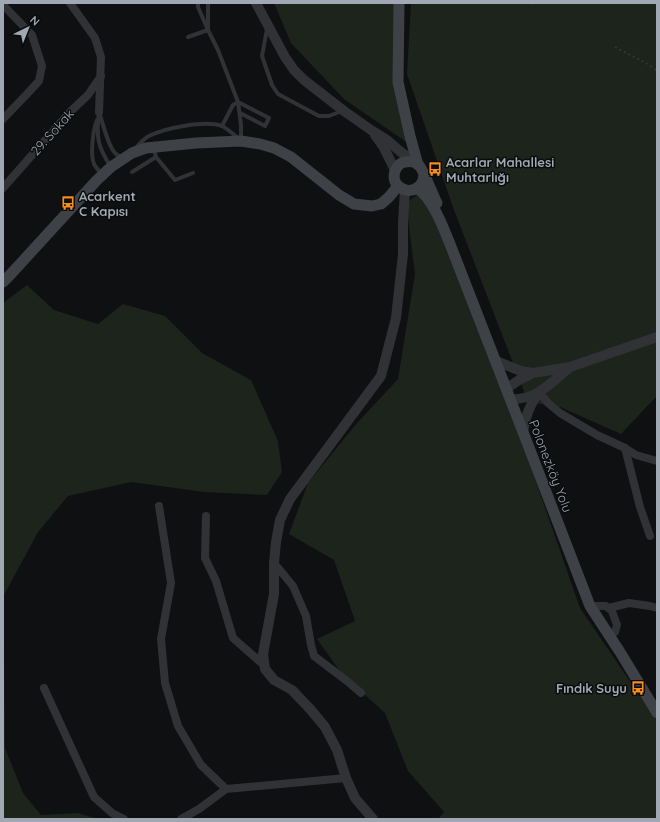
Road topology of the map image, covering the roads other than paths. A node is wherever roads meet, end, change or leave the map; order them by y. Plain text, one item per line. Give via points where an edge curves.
1 (70, 3) edge
2 (198, 3) edge
3 (208, 3) edge
4 (256, 3) edge
5 (262, 3) edge
6 (399, 3) edge
7 (3, 5) edge
8 (268, 25) junction
9 (208, 30) junction
10 (188, 37) dead end
11 (101, 76) junction
12 (238, 102) junction
13 (344, 111) junction
14 (99, 112) junction
15 (240, 113) junction
16 (3, 119) edge
17 (222, 126) junction
18 (372, 130) junction
19 (241, 141) junction
20 (155, 152) junction
21 (128, 156) junction
22 (111, 167) junction
23 (421, 169) junction
24 (395, 170) junction
25 (132, 172) dead end
26 (193, 173) dead end
27 (102, 175) junction
28 (3, 188) edge
29 (402, 188) junction
30 (417, 188) junction
31 (440, 218) junction
32 (3, 282) edge
33 (657, 337) edge
34 (496, 361) junction
35 (570, 367) junction
36 (533, 373) junction
37 (506, 389) junction
38 (539, 392) junction
39 (511, 400) junction
40 (523, 432) junction
41 (625, 448) junction
42 (657, 461) edge
43 (159, 506) dead end
44 (206, 516) dead end
45 (650, 536) dead end
46 (274, 563) junction
47 (590, 606) junction
48 (609, 608) junction
49 (657, 608) edge
50 (609, 636) junction
51 (265, 666) junction
52 (44, 688) dead end
53 (361, 693) dead end
54 (657, 713) edge
55 (346, 778) junction
56 (226, 789) junction
57 (124, 819) edge
58 (181, 819) edge
59 (373, 819) edge

1 - 11 street via 95,38 101,57
2 - 9 lane
3 - 9 lane
4 - 8 street
5 - 8 street
6 - 23 main road via 398,82 410,136
7 - 16 street via 32,35 42,66 39,81
8 - 13 street via 294,70
8 - 13 lane via 262,56 272,85 278,94 319,116
9 - 10 lane
9 - 12 lane
11 - 14 street
11 - 28 street, 29. Sokak via 88,95
12 - 15 lane
12 - 15 lane via 269,118 264,126
12 - 17 lane via 233,105
13 - 18 street
14 - 21 lane via 112,148 116,154
14 - 22 lane via 99,144
14 - 27 lane via 92,138 92,156 94,165
15 - 19 lane
17 - 19 lane
17 - 21 lane via 201,124 149,136
18 - 23 street
18 - 24 street
19 - 20 main road via 196,143
19 - 29 main road via 274,148 292,157 354,204 381,204
20 - 21 main road via 146,148
20 - 25 lane
20 - 26 lane via 176,180
21 - 22 main road
22 - 27 main road
23 - 24 main road via 407,161
23 - 30 main road via 422,182
23 - 31 main road via 437,203
24 - 29 main road via 395,180
27 - 32 main road
29 - 30 main road via 409,191
29 - 46 street via 403,254 396,318 381,376 290,499 280,520
30 - 31 main road via 425,195
31 - 34 main road, Polonezköy Yolu
33 - 35 street
34 - 36 street
34 - 37 main road, Polonezköy Yolu
35 - 36 street
35 - 38 street
36 - 37 street
37 - 39 main road, Polonezköy Yolu
38 - 39 street
38 - 40 street via 526,415
38 - 41 street via 560,413
39 - 40 main road, Polonezköy Yolu
40 - 47 main road, Polonezköy Yolu
41 - 42 street via 636,455
41 - 45 street
43 - 56 street via 171,583 161,639 165,683 178,726 201,765
44 - 51 street via 205,558 216,581 233,638
46 - 51 street via 274,594 263,654
46 - 53 street via 293,586 306,616 314,656
47 - 48 street
47 - 50 main road, Polonezköy Yolu
48 - 49 street via 629,603
48 - 50 street via 617,625 615,632
50 - 54 main road, Polonezköy Yolu
51 - 55 street via 274,680 292,690 325,727 337,750
52 - 57 street via 94,797 112,813
55 - 56 street
55 - 59 street via 355,798
56 - 58 street

